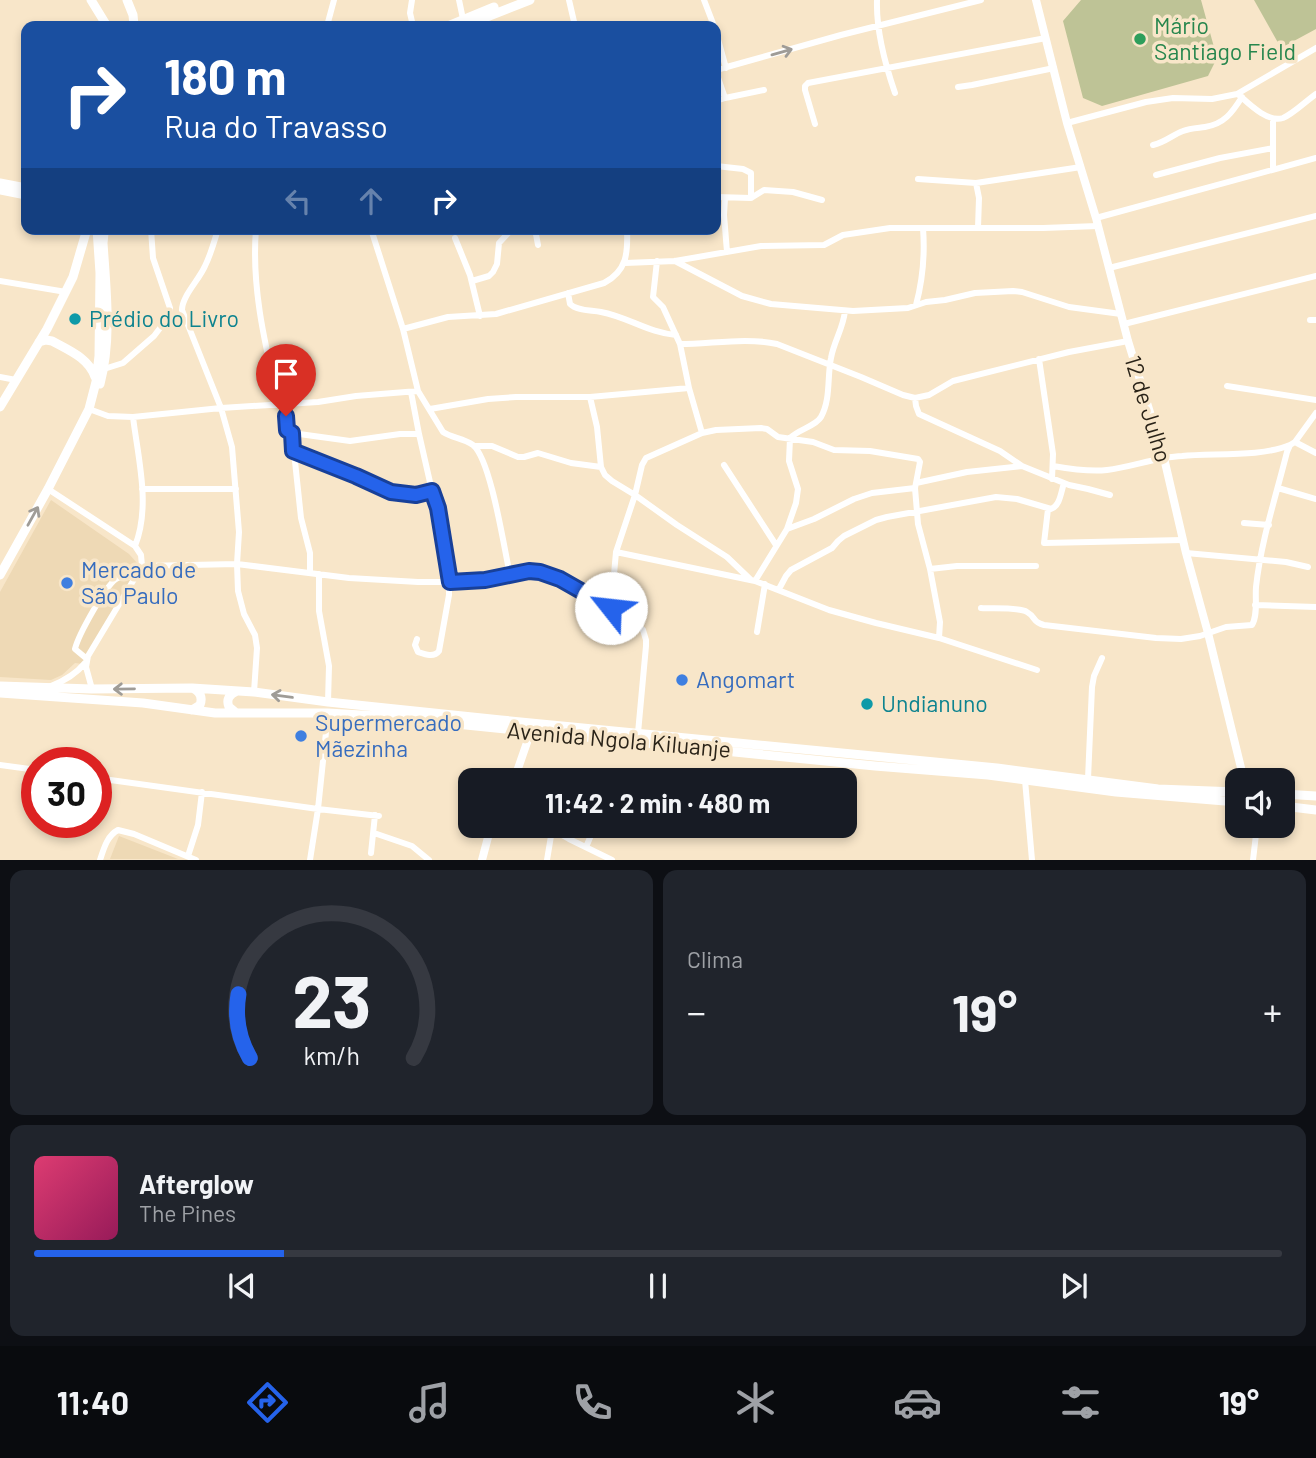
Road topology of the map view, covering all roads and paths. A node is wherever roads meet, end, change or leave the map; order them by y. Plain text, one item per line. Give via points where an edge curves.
1 (91, 0) edge
2 (127, 0) edge
3 (334, 0) edge
4 (412, 0) edge
5 (459, 0) edge
6 (512, 0) edge
7 (530, 0) edge
8 (569, 0) edge
9 (704, 0) edge
10 (877, 0) edge
11 (981, 0) edge
12 (1036, 0) edge
13 (102, 21) edge
14 (134, 21) edge
15 (328, 21) edge
16 (412, 21) edge
17 (467, 21) edge
18 (474, 21) edge
19 (476, 21) edge
20 (574, 21) edge
21 (712, 21) edge
22 (879, 27) junction
23 (1046, 38) junction
24 (1316, 48) edge
25 (721, 50) edge
26 (726, 68) junction
27 (887, 68) junction
28 (1054, 68) junction
29 (721, 70) edge
30 (721, 86) edge
31 (957, 87) dead end
32 (764, 90) dead end
33 (895, 93) dead end
34 (1316, 94) edge
35 (1239, 96) junction
36 (725, 98) junction
37 (721, 100) edge
38 (1273, 119) junction
39 (1067, 123) junction
40 (815, 124) dead end
41 (1153, 145) dead end
42 (1273, 148) junction
43 (1316, 158) edge
44 (721, 167) edge
45 (1081, 167) junction
46 (1273, 169) junction
47 (1156, 175) dead end
48 (918, 178) dead end
49 (976, 183) junction
50 (0, 190) edge
51 (21, 194) edge
52 (721, 198) edge
53 (726, 198) junction
54 (751, 198) junction
55 (822, 200) dead end
56 (1316, 216) edge
57 (1097, 222) junction
58 (923, 228) junction
59 (978, 228) junction
60 (79, 235) edge
61 (85, 235) edge
62 (97, 235) edge
63 (104, 235) edge
64 (151, 235) edge
65 (216, 235) edge
66 (256, 235) edge
67 (373, 235) edge
68 (506, 235) edge
69 (536, 235) edge
70 (627, 235) edge
71 (455, 238) dead end
72 (538, 245) dead end
73 (727, 252) junction
74 (657, 261) junction
75 (675, 261) junction
76 (625, 263) junction
77 (1109, 268) junction
78 (1316, 276) edge
79 (0, 281) edge
80 (472, 281) junction
81 (65, 292) junction
82 (568, 293) junction
83 (916, 304) junction
84 (181, 306) junction
85 (170, 308) junction
86 (845, 311) junction
87 (1121, 314) junction
88 (480, 316) junction
89 (1124, 324) junction
90 (49, 326) junction
91 (403, 328) junction
92 (676, 335) junction
93 (1128, 341) junction
94 (39, 342) junction
95 (680, 344) junction
96 (102, 353) junction
97 (1039, 359) junction
98 (830, 366) junction
99 (104, 369) junction
100 (0, 377) edge
101 (16, 380) junction
102 (96, 382) junction
103 (1227, 386) dead end
104 (689, 388) junction
105 (415, 392) junction
106 (590, 397) junction
107 (92, 398) junction
108 (915, 398) junction
109 (1316, 400) edge
110 (283, 405) junction
111 (0, 407) edge
112 (221, 408) junction
113 (89, 409) junction
114 (430, 409) junction
115 (1316, 413) edge
116 (133, 416) junction
117 (1314, 421) edge
118 (292, 433) junction
119 (702, 433) junction
120 (419, 434) junction
121 (790, 438) junction
122 (1292, 443) junction
123 (474, 446) junction
124 (293, 451) junction
125 (1316, 453) edge
126 (1164, 458) junction
127 (724, 465) dead end
128 (1022, 466) junction
129 (1053, 466) junction
130 (601, 467) junction
131 (1052, 479) junction
132 (1064, 483) junction
133 (916, 485) junction
134 (1278, 488) junction
135 (48, 489) junction
136 (142, 489) junction
137 (236, 489) junction
138 (432, 491) junction
139 (635, 495) junction
140 (1110, 495) dead end
141 (1316, 499) edge
142 (1048, 509) junction
143 (916, 511) junction
144 (1244, 523) dead end
145 (1269, 525) junction
146 (787, 529) junction
147 (1182, 540) junction
148 (776, 545) junction
149 (135, 546) junction
150 (616, 552) junction
151 (1186, 553) junction
152 (1260, 560) junction
153 (237, 564) junction
154 (142, 566) junction
155 (1036, 566) dead end
156 (1308, 567) dead end
157 (930, 569) junction
158 (310, 572) junction
159 (319, 574) junction
160 (0, 575) edge
161 (510, 575) junction
162 (135, 577) junction
163 (753, 581) junction
164 (450, 582) junction
165 (765, 584) junction
166 (779, 590) junction
167 (1255, 605) junction
168 (1316, 607) edge
169 (611, 608) junction
170 (982, 608) dead end
171 (757, 632) dead end
172 (1208, 633) junction
173 (939, 638) junction
174 (417, 639) dead end
175 (1102, 658) dead end
176 (87, 660) junction
177 (1037, 670) dead end
178 (0, 686) edge
179 (40, 688) junction
180 (192, 688) junction
181 (92, 689) junction
182 (237, 691) junction
183 (0, 692) edge
184 (254, 692) junction
185 (328, 702) junction
186 (190, 710) junction
187 (237, 713) junction
188 (328, 713) junction
189 (531, 732) junction
190 (638, 733) junction
191 (0, 765) edge
192 (21, 768) edge
193 (518, 768) edge
194 (1241, 768) edge
195 (1088, 779) junction
196 (112, 780) edge
197 (1025, 780) junction
198 (202, 792) junction
199 (1225, 792) edge
200 (1295, 795) edge
201 (1316, 796) edge
202 (1225, 801) edge
203 (1295, 807) edge
204 (318, 809) junction
205 (1316, 810) edge
206 (374, 833) junction
207 (488, 838) edge
208 (548, 838) edge
209 (568, 838) edge
210 (590, 838) edge
211 (1256, 838) edge
212 (586, 847) junction
213 (372, 853) dead end
214 (188, 856) junction
215 (100, 859) edge
216 (196, 859) edge
217 (310, 859) edge
218 (429, 859) edge
219 (482, 859) edge
220 (547, 859) edge
221 (612, 859) edge
222 (1032, 859) edge
223 (1253, 859) edge

1 - 13 main road
2 - 14 main road
3 - 15 street
4 - 16 street
5 - 17 street
6 - 18 main road
7 - 19 main road
8 - 20 street
9 - 21 street
10 - 22 street
11 - 22 street
12 - 23 street, 12 de Julho
26 -> 22 street
22 - 27 street
23 - 27 street
23 - 28 street, 12 de Julho
24 - 35 street
25 - 26 street
26 - 29 street
27 - 33 street
27 - 40 street via 808,83 805,90
28 - 31 street
28 - 39 street, 12 de Julho
30 - 36 street
32 - 36 street
34 - 38 street via 1285,117
35 - 38 street
35 - 39 street via 1146,102
35 - 41 street via 1226,120 1183,131
36 - 37 street
38 - 42 street
39 - 45 street, 12 de Julho
42 - 46 street
42 - 47 street
43 - 46 street
44 - 54 street via 751,173
45 - 49 street
45 - 57 street, 12 de Julho
46 - 57 street
48 - 49 street
49 - 59 street
50 - 51 main road
52 - 53 street
53 - 54 street
53 - 73 street
54 - 55 street via 767,190
56 - 77 street
57 - 59 street
57 - 77 street, 12 de Julho
58 - 59 street
58 - 73 street via 843,234 820,246 777,245
58 - 83 street via 925,249
60 - 81 main road
61 - 81 main road
62 - 96 main road
63 - 96 main road via 107,289
64 - 85 street via 153,258
65 - 84 street via 199,279
66 - 110 street via 258,297
67 - 91 street
68 - 80 street via 499,243 493,272
69 - 72 street
70 - 76 street
71 - 80 street
73 - 75 street
74 - 75 street
74 - 76 street
74 - 92 street via 653,297
75 - 86 street via 752,300
76 - 82 street via 612,279
77 - 87 street, 12 de Julho
78 - 89 street
79 - 81 street
80 - 88 street
81 - 90 main road
82 - 88 street
82 - 92 street via 575,308 611,314 648,330
83 - 86 street
83 - 87 street via 975,292 1013,291 1069,307
84 - 85 street
84 - 112 street
85 - 99 street via 154,336 123,363
86 - 98 street
87 - 89 street, 12 de Julho
88 - 91 street via 448,317
89 - 93 street, 12 de Julho
90 - 94 main road
90 - 96 main road via 54,339 83,357 92,359
91 - 105 street
92 - 95 street
93 - 97 street
93 - 126 street, 12 de Julho
94 - 101 main road
94 - 102 main road via 52,341 85,361
95 - 98 street via 765,341
95 - 104 street
96 - 99 main road
96 - 102 main road
97 - 108 street via 953,381
97 - 129 street
98 - 108 street
98 - 121 street via 822,415
99 - 107 main road
100 - 101 street
101 - 111 main road
102 - 107 main road
103 - 109 street
104 - 106 street
104 - 119 street
105 - 110 street
105 - 114 street
105 - 120 street
106 - 114 street via 516,397
106 - 130 street
107 - 113 main road
108 - 128 street via 919,414
110 - 112 street
110 - 118 street via 287,430
112 - 116 street
112 - 137 street via 232,447
113 - 116 street via 108,416
113 - 135 main road
114 - 123 street via 445,434
115 - 117 street
116 - 136 street
117 - 122 street
118 - 120 street via 350,441
118 - 124 street
119 - 121 street via 761,428
119 - 139 street via 646,458
120 - 138 street
121 - 133 street via 834,450 918,459
121 - 146 street via 789,461 798,489
122 - 125 street
122 - 126 street via 1279,449
122 - 134 street
123 - 130 street via 492,446 518,457 538,453
123 - 161 street via 486,467
124 - 138 street via 391,492 416,495
124 - 158 street
126 - 129 street via 1107,470
126 - 147 street, 12 de Julho
127 - 148 street
128 - 131 street
128 - 133 street via 967,472
129 - 131 street
130 - 139 street via 612,481
131 - 132 street
132 - 140 street
132 - 142 street via 1055,507
133 - 143 street
133 - 146 street via 854,499
134 - 141 street
134 - 145 street
135 - 149 street
160 -> 135 main road
136 - 137 street
136 - 149 street via 142,518
137 - 153 street
138 - 164 street
139 - 150 street
139 - 163 street via 718,550
142 - 143 street via 996,497
142 - 147 street via 1044,543
143 - 157 street
143 - 166 street via 876,520 844,536 828,551 789,572
144 - 145 street
145 - 152 street
146 - 148 street
147 - 151 street, 12 de Julho
148 - 163 street
149 - 154 street
150 - 163 street
150 - 169 street
151 - 152 street
151 - 172 street, 12 de Julho
152 - 156 street
152 - 167 street
153 - 154 street
153 - 158 street
153 - 184 street via 240,601 256,639
154 - 162 street
155 - 157 street
157 - 173 street
158 - 159 street
159 - 164 street
159 - 185 street via 319,611 330,666
161 - 164 street
161 - 169 street via 529,571 550,574
162 - 176 street
162 - 176 street via 113,581 88,621 75,649
163 - 165 street
164 - 174 street via 439,651 433,655 418,652
165 - 166 street
165 - 171 street
166 - 173 street via 829,610
167 - 168 street
167 - 172 street via 1253,624
169 - 190 street via 645,634
170 - 172 street via 1025,611 1044,625 1156,638
172 - 194 street, 12 de Julho
173 - 177 street
175 - 195 street via 1092,688
176 - 179 street via 67,678
176 - 181 street
178 - 179 main road, Avenida Ngola Kiluanje
179 - 181 main road, Avenida Ngola Kiluanje
180 -> 181 main road, Avenida Ngola Kiluanje
180 - 182 main road, Avenida Ngola Kiluanje
180 - 186 main road via 201,698 200,705
182 - 184 main road, Avenida Ngola Kiluanje
182 - 187 main road via 227,701
183 - 186 main road, Avenida Ngola Kiluanje
185 -> 184 main road, Avenida Ngola Kiluanje
185 - 190 main road, Avenida Ngola Kiluanje
186 - 187 main road, Avenida Ngola Kiluanje
187 - 188 main road, Avenida Ngola Kiluanje
188 - 189 main road, Avenida Ngola Kiluanje
188 - 204 street
189 - 193 street
189 - 197 main road, Avenida Ngola Kiluanje
190 - 195 main road, Avenida Ngola Kiluanje
191 - 192 street
195 - 199 main road, Avenida Ngola Kiluanje via 1158,789
196 - 198 street
197 - 202 main road, Avenida Ngola Kiluanje
197 - 222 street
198 - 204 street
198 - 214 street
200 - 201 main road
203 - 205 main road
204 - 206 street via 377,815
204 - 217 street
206 - 213 street
206 - 218 street via 412,846
207 - 219 street
208 - 220 street
209 - 212 street
210 - 212 street
211 - 223 street
212 - 221 street
214 - 215 street via 118,830 111,834
214 - 216 street

